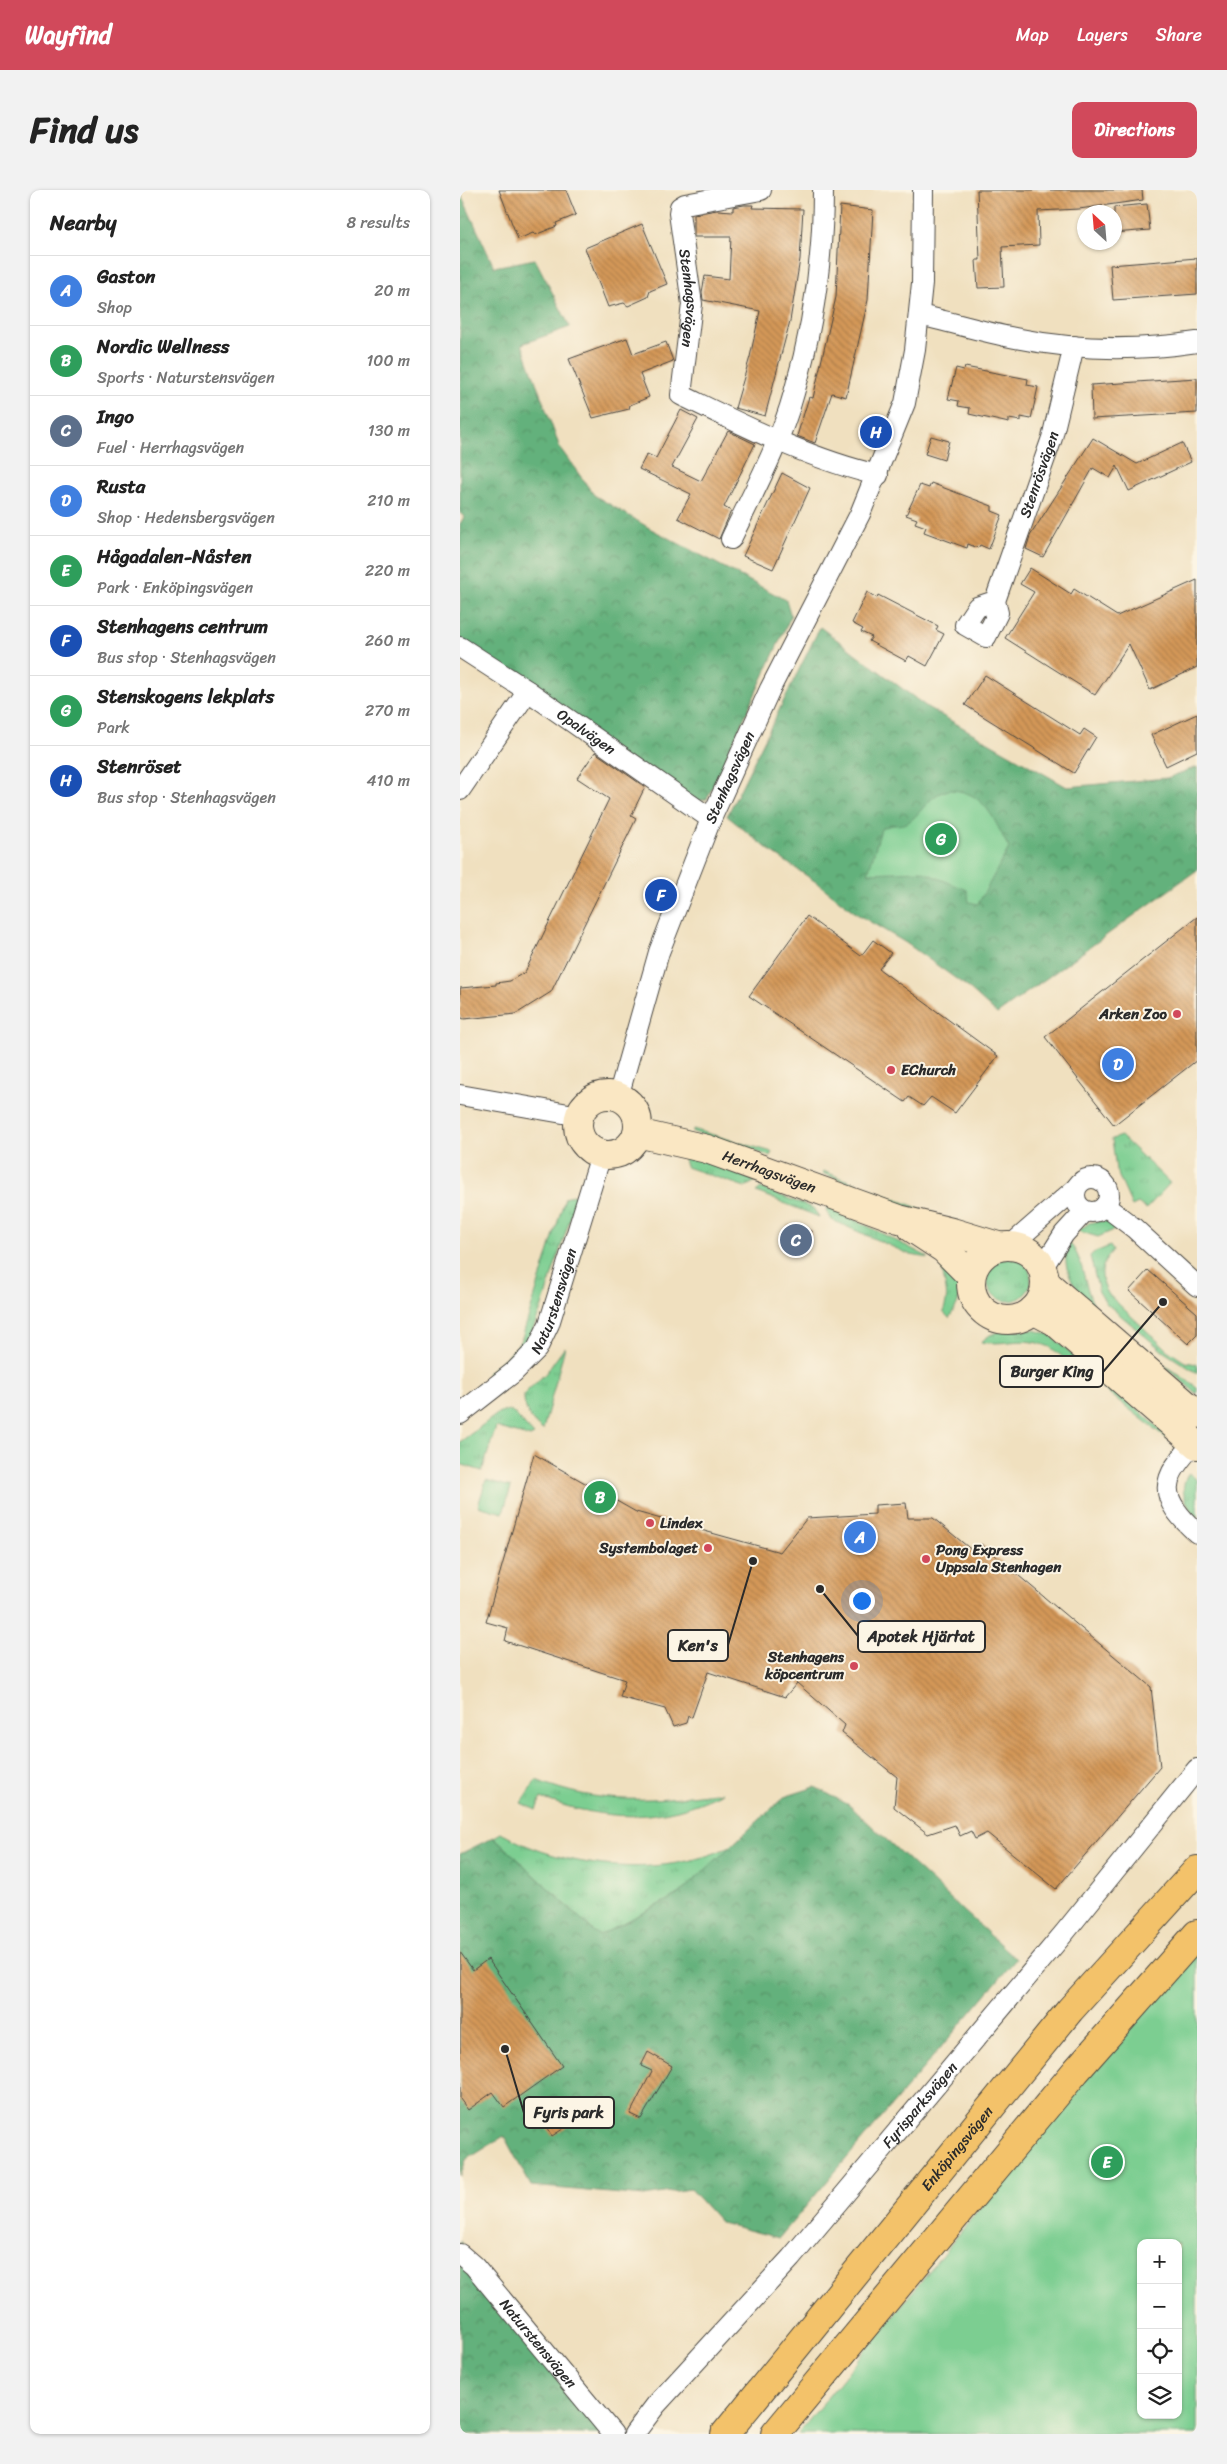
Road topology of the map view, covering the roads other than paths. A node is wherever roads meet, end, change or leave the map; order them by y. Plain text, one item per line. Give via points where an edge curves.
1 (761, 190) edge
2 (823, 190) edge
3 (922, 190) edge
4 (919, 315) junction
5 (1197, 342) edge
6 (1074, 346) junction
7 (777, 439) junction
8 (878, 475) junction
9 (731, 539) dead end
10 (995, 601) dead end
11 (460, 647) edge
12 (528, 692) junction
13 (460, 790) edge
14 (711, 819) junction
15 (460, 1095) edge
16 (618, 1097) junction
17 (580, 1116) junction
18 (637, 1133) junction
19 (601, 1155) junction
20 (1075, 1189) junction
21 (1105, 1206) junction
22 (1085, 1211) junction
23 (899, 1219) junction
24 (1005, 1246) junction
25 (1044, 1275) junction
26 (971, 1276) junction
27 (1197, 1286) edge
28 (1033, 1310) junction
29 (460, 1414) edge
30 (1197, 1414) edge
31 (1196, 1443) edge
32 (1197, 1533) edge
33 (1197, 1769) edge
34 (1197, 1870) edge
35 (1197, 1934) edge
36 (460, 2254) edge
37 (613, 2434) edge
38 (634, 2434) edge
39 (725, 2434) edge
40 (775, 2434) edge

1 - 7 street, Stenhagsvägen via 680,207 692,304 681,395
2 - 7 street via 813,312 794,393
3 - 4 street, Stenhagsvägen
4 - 6 street via 1016,338
4 - 8 street, Stenhagsvägen via 905,403
5 - 6 street via 1130,348
6 - 10 street, Stenrösvägen via 1052,438
7 - 8 street, Stenhagsvägen
7 - 9 street
8 - 14 street, Stenhagsvägen via 770,689
11 - 12 street, Opalvägen
12 - 13 street
12 - 14 street, Opalvägen
14 - 16 street, Stenhagsvägen via 659,952
15 - 17 street
16 - 17 street via 600,1097 591,1101
16 - 18 street via 626,1101 637,1115
17 - 19 street via 580,1135 592,1151
18 - 19 street via 624,1151
18 - 23 street, Herrhagsvägen via 707,1149
19 - 29 street, Naturstensvägen via 552,1316 537,1349 514,1372
20 - 21 street via 1085,1179 1100,1180 1108,1189
20 - 22 street via 1075,1201
20 - 24 street
21 - 22 street via 1097,1212
21 - 27 street
22 - 25 street via 1064,1234
23 - 24 street, Herrhagsvägen
23 - 26 street, Herrhagsvägen via 944,1249
24 - 25 street via 1020,1247 1032,1253
24 - 26 street via 987,1251
25 - 28 street via 1044,1296
25 - 30 street
26 - 28 street via 975,1300 996,1318 1013,1320
28 - 31 street via 1054,1321
31 - 32 street via 1181,1458 1169,1480 1168,1498 1181,1518
33 - 38 street, Fyrisparksvägen via 1065,1932 797,2250 656,2405
34 - 39 main road, Enköpingsvägen via 1070,2010
35 - 40 main road via 1076,2071
36 - 37 street, Naturstensvägen via 480,2273

